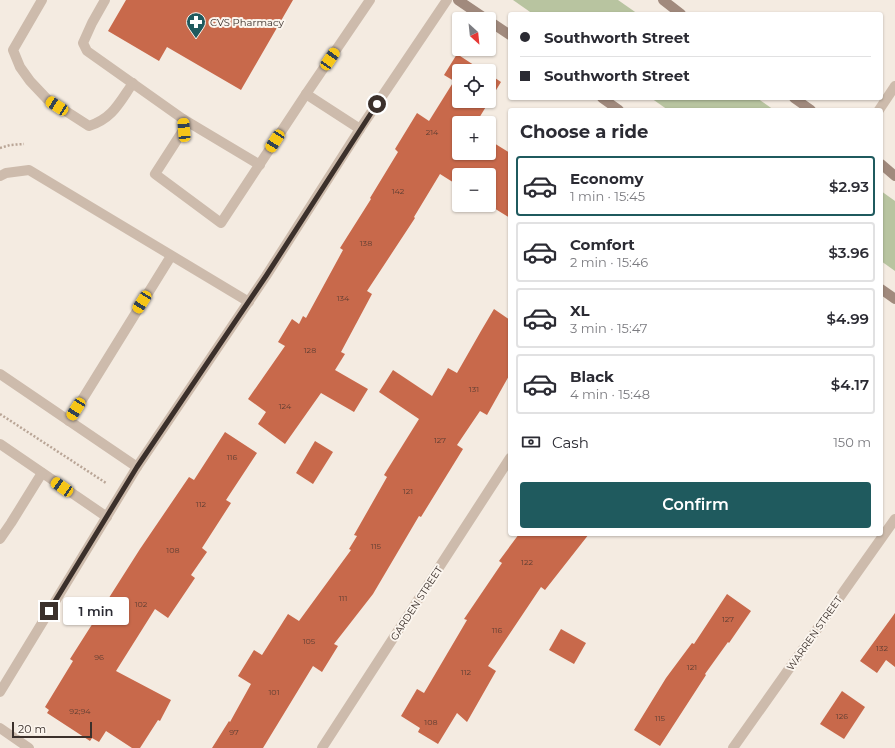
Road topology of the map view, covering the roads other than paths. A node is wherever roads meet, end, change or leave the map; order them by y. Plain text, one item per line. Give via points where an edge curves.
1 (42, 0) edge
2 (105, 0) edge
3 (370, 0) edge
4 (447, 0) edge
5 (458, 0) edge
6 (663, 0) edge
7 (476, 12) edge
8 (678, 12) edge
9 (496, 26) edge
10 (508, 35) edge
11 (133, 83) junction
12 (895, 86) edge
13 (306, 94) junction
14 (605, 100) edge
15 (797, 100) edge
16 (616, 108) edge
17 (808, 108) edge
18 (880, 108) edge
19 (183, 119) junction
20 (360, 129) junction
21 (260, 165) junction
22 (883, 166) edge
23 (0, 176) edge
24 (895, 176) edge
25 (171, 256) junction
26 (883, 290) edge
27 (895, 299) edge
28 (249, 302) junction
29 (0, 374) edge
30 (69, 421) junction
31 (0, 444) edge
32 (508, 461) edge
33 (137, 467) junction
34 (42, 473) junction
35 (107, 517) junction
36 (895, 518) edge
37 (883, 535) edge
38 (882, 536) edge
39 (0, 539) edge
40 (0, 692) edge
41 (0, 728) edge
42 (29, 748) edge
43 (322, 748) edge
44 (733, 748) edge

1 - 11 street via 13,50 20,67 46,99 89,126 99,123 112,113
2 - 11 street via 83,43 87,51
3 - 13 street
4 - 20 street
5 - 7 main road
6 - 8 main road
9 - 10 main road
11 - 19 street
12 - 18 street
13 - 20 street
13 - 21 street
14 - 16 main road
15 - 17 main road
19 - 21 street
19 - 21 street via 184,130 155,174 221,223
20 - 28 street
22 - 24 main road
23 - 25 street via 29,170
25 - 28 street
25 - 30 street
26 - 27 main road
28 - 33 street
29 - 30 street
30 - 33 street
31 - 34 street
32 - 43 street, GARDEN STREET
33 - 35 street
34 - 35 street
34 - 39 street
35 - 40 street
36 - 37 street, WARREN STREET
38 - 44 street, WARREN STREET
41 - 42 street

